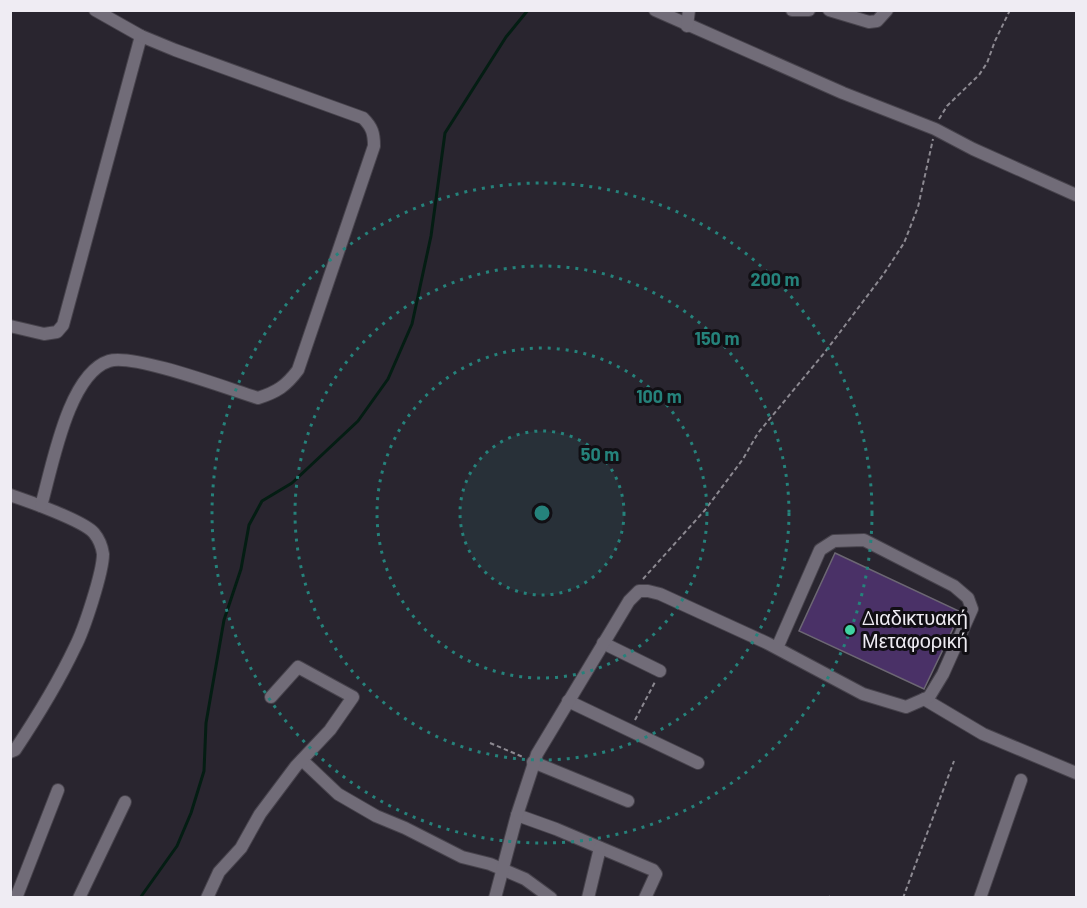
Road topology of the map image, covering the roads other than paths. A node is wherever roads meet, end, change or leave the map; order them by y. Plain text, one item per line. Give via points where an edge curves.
1 (94, 10) edge
2 (655, 10) edge
3 (688, 10) edge
4 (792, 10) edge
5 (809, 10) edge
6 (829, 10) edge
7 (887, 10) edge
8 (687, 26) junction
9 (141, 36) junction
10 (1077, 195) edge
11 (10, 326) edge
12 (10, 495) edge
13 (41, 506) junction
14 (603, 643) junction
15 (772, 646) junction
16 (660, 671) road end
17 (271, 697) dead end
18 (924, 699) junction
19 (568, 701) junction
20 (10, 752) edge
21 (302, 760) junction
22 (533, 762) junction
23 (698, 763) dead end
24 (1077, 773) edge
25 (1021, 780) dead end
26 (58, 790) dead end
27 (628, 801) dead end
28 (125, 802) dead end
29 (517, 815) junction
30 (600, 848) junction
31 (503, 870) junction
32 (521, 877) junction
33 (497, 892) edge
34 (16, 897) edge
35 (79, 897) edge
36 (207, 897) edge
37 (551, 897) edge
38 (588, 897) edge
39 (645, 897) edge
40 (980, 897) edge

1 - 9 street
2 - 8 street
3 - 8 street
4 - 5 street
6 - 7 street via 869,22 877,21
8 - 10 street via 935,129
9 - 11 street via 63,325 57,332 44,334
9 - 13 street via 363,118 374,134 374,146 298,370 288,384 258,398 138,361 109,361 79,386 63,425
12 - 13 street
13 - 20 street via 93,531 102,554 77,645 38,715
14 - 15 street via 629,601 639,591 648,591
14 - 16 street
14 - 19 street
15 - 18 street via 882,701 906,707
15 - 18 street via 820,550 834,541 864,540 954,586 968,598 972,609 943,674
17 - 21 street via 298,667 353,697
18 - 24 street via 983,734
19 - 22 street
19 - 23 street
21 - 31 street via 338,794 368,812 462,857
21 - 36 street via 260,814 241,848 219,872
22 - 27 street
22 - 29 street
25 - 40 street
26 - 34 street
28 - 35 street
29 - 30 street
29 - 31 street
30 - 38 street
30 - 39 street via 653,870 656,874
31 - 32 street
31 - 33 street
32 - 33 street
32 - 37 street

